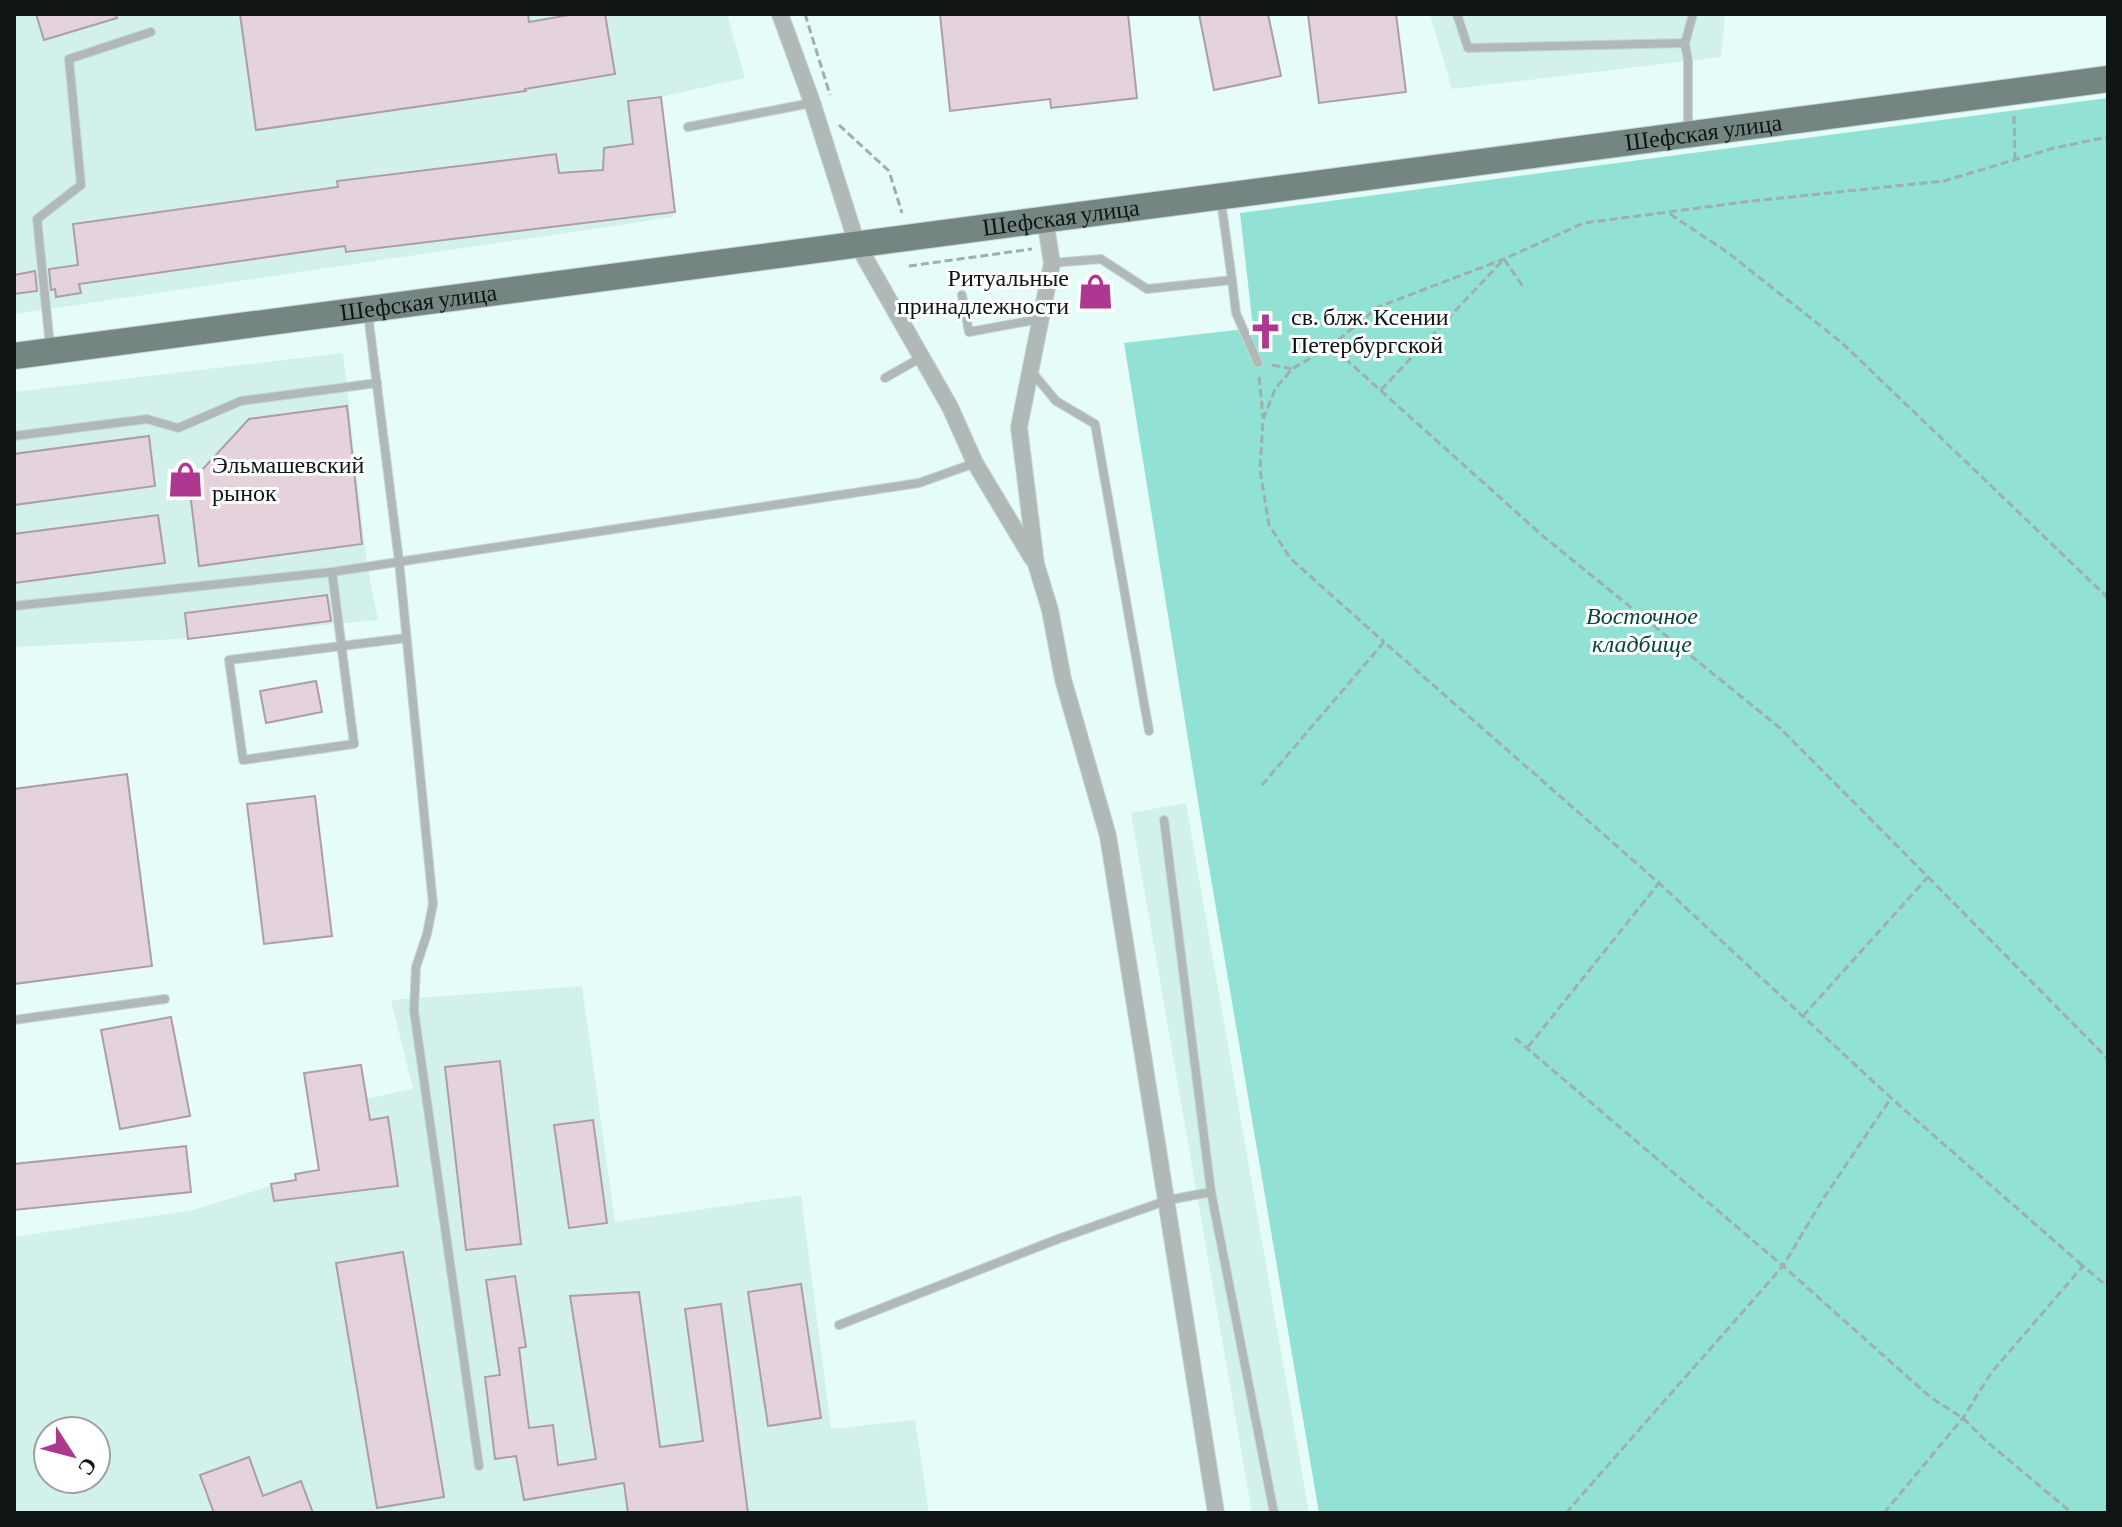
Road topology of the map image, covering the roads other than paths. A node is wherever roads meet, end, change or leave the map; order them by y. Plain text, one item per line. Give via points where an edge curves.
1 (780, 14) edge
2 (1457, 14) edge
3 (1693, 14) edge
4 (151, 32) dead end
5 (1685, 43) junction
6 (2108, 79) edge
7 (812, 102) junction
8 (688, 127) dead end
9 (1688, 135) junction
10 (1221, 197) junction
11 (1045, 220) junction
12 (857, 244) junction
13 (1050, 255) junction
14 (1232, 280) junction
15 (962, 295) dead end
16 (368, 309) junction
17 (1041, 318) junction
18 (50, 351) junction
19 (14, 356) edge
20 (922, 357) junction
21 (1258, 363) road end
22 (1031, 371) junction
23 (885, 378) dead end
24 (377, 383) junction
25 (14, 436) edge
26 (975, 463) junction
27 (399, 561) junction
28 (1036, 564) junction
29 (332, 572) junction
30 (14, 606) edge
31 (406, 638) junction
32 (343, 646) junction
33 (1149, 731) dead end
34 (1164, 820) dead end
35 (165, 999) dead end
36 (14, 1020) edge
37 (1211, 1192) junction
38 (1168, 1200) junction
39 (839, 1325) dead end
40 (479, 1466) dead end
41 (1216, 1513) edge
42 (1274, 1513) edge

1 - 7 street
2 - 5 lane via 1468,48
3 - 5 lane
4 - 18 lane via 69,59 81,185 37,219
5 - 9 lane
6 - 9 main road, Шефская улица
7 - 8 lane
7 - 12 street
9 - 10 main road, Шефская улица
10 - 11 main road, Шефская улица
10 - 14 lane
11 - 12 main road, Шефская улица
11 - 13 street
12 - 16 main road, Шефская улица
12 - 20 street
13 - 14 lane via 1101,259 1147,289
13 - 17 street
14 - 21 lane via 1236,313
15 - 17 lane via 969,332
16 - 18 main road, Шефская улица
16 - 24 lane
17 - 22 street
18 - 19 main road, Шефская улица
20 - 23 lane
20 - 26 street
22 - 28 street via 1019,427
22 - 33 lane via 1056,401 1095,424
24 - 25 lane via 241,401 178,428 147,419
24 - 27 lane
26 - 27 lane via 919,483
26 - 28 street
27 - 29 lane
27 - 31 lane
28 - 38 street via 1108,836
29 - 30 lane
29 - 32 lane
31 - 32 lane
31 - 40 lane via 433,904 416,967 414,1011
32 - 32 lane via 229,660 243,760 354,744
34 - 37 lane
35 - 36 lane
37 - 38 lane
37 - 42 lane
38 - 39 lane
38 - 41 street

